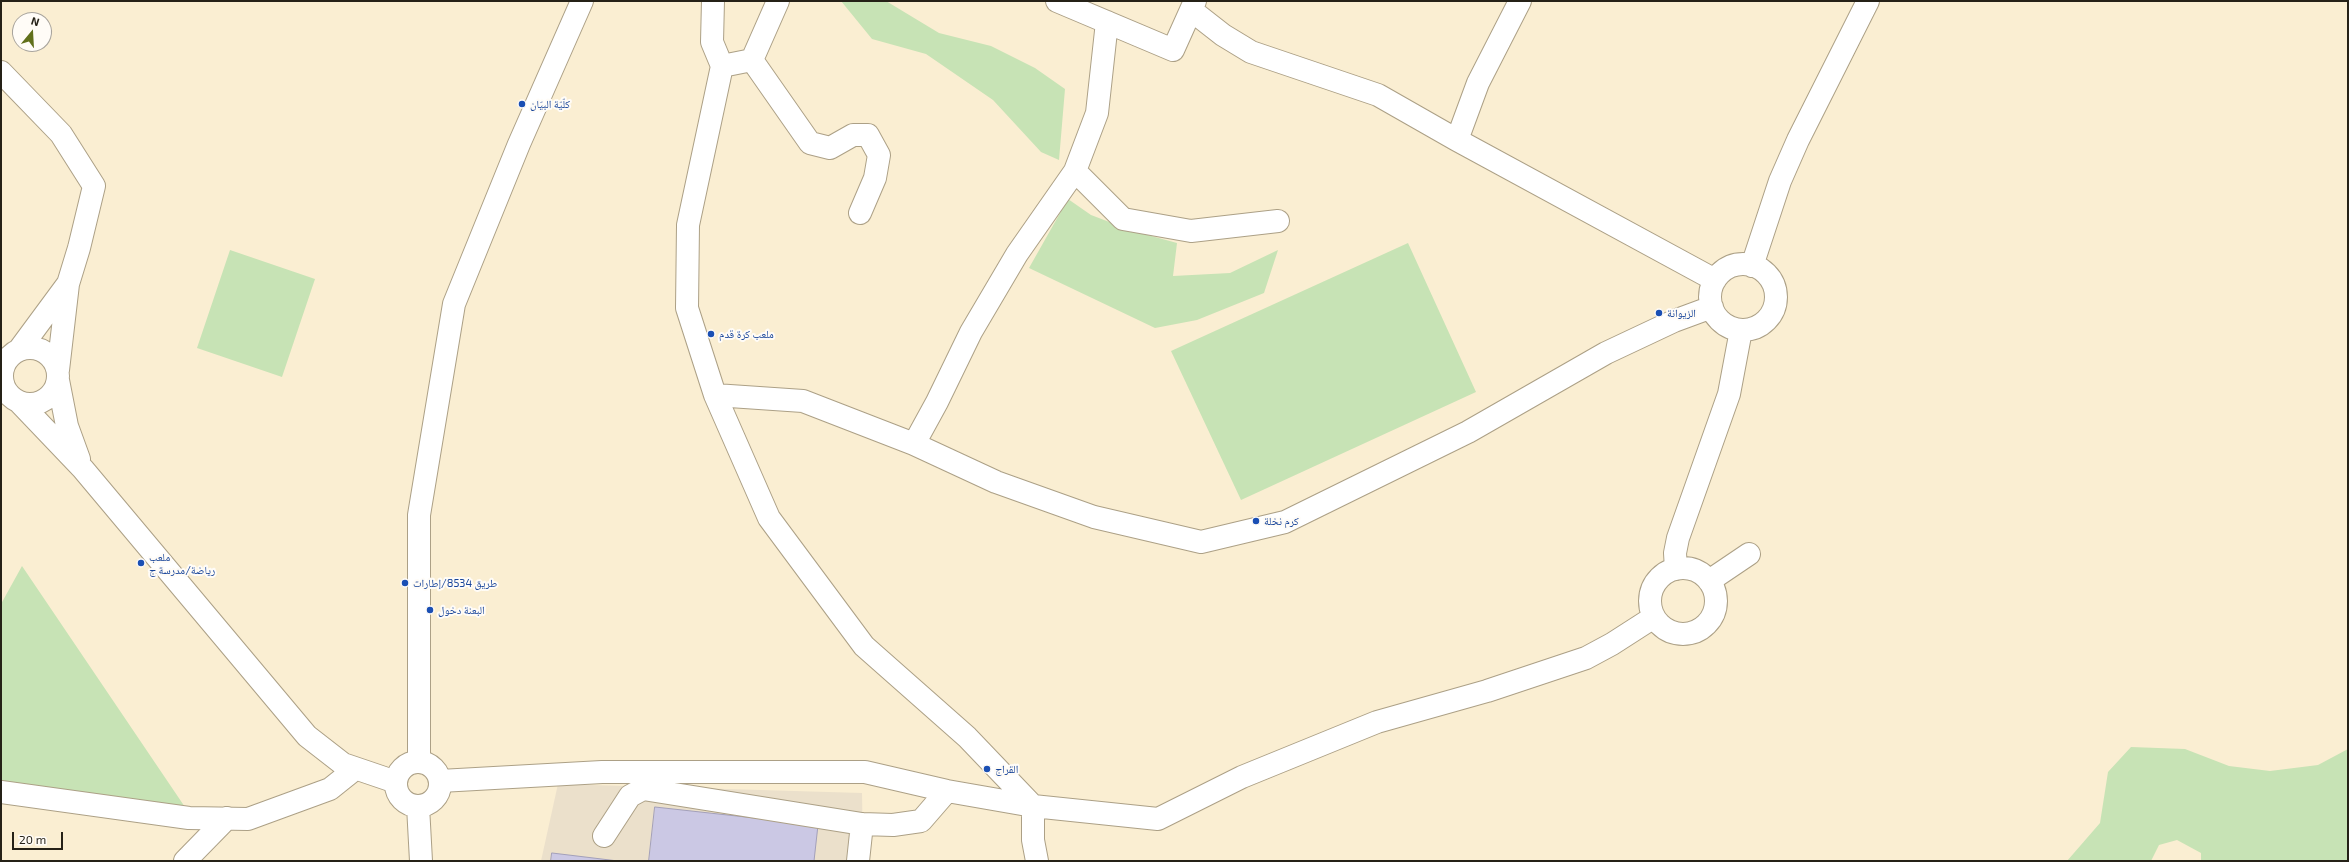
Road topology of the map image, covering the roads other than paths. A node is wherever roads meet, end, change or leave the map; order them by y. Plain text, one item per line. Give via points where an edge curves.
1 (582, 1) edge
2 (713, 1) edge
3 (778, 1) edge
4 (1057, 1) edge
5 (1520, 1) edge
6 (1868, 1) edge
7 (1193, 5) edge
8 (1107, 22) junction
9 (752, 60) junction
10 (722, 66) junction
11 (1, 72) edge
12 (1457, 140) junction
13 (1075, 171) junction
14 (860, 214) dead end
15 (1278, 222) dead end
16 (1752, 266) junction
17 (1715, 280) junction
18 (68, 284) junction
19 (1712, 307) junction
20 (1741, 330) junction
21 (9, 356) edge
22 (58, 375) junction
23 (715, 395) junction
24 (9, 396) edge
25 (914, 444) junction
26 (83, 469) junction
27 (1749, 554) dead end
28 (1676, 568) junction
29 (1709, 581) junction
30 (1654, 617) junction
31 (418, 762) junction
32 (355, 769) junction
33 (396, 782) junction
34 (440, 782) junction
35 (947, 791) junction
36 (1, 792) edge
37 (418, 806) junction
38 (1033, 806) junction
39 (227, 818) junction
40 (862, 824) junction
41 (604, 836) dead end
42 (185, 861) edge
43 (421, 861) edge
44 (858, 861) edge
45 (1037, 861) edge

1 - 31 street via 519,144 454,304 419,515
2 - 10 street via 712,42
3 - 9 street
4 - 8 street
5 - 12 street via 1478,83
6 - 16 street via 1783,174
7 - 8 street via 1173,50
7 - 12 street via 1223,35 1251,52 1378,95
8 - 13 street via 1097,113
9 - 10 street
9 - 14 street via 810,143 830,148 854,135 868,135 878,155 875,178
10 - 23 street via 688,225 687,308
11 - 18 street via 61,134 94,186
12 - 17 street
13 - 15 street via 1122,218 1191,231
13 - 25 street via 1017,254 971,332 938,402
16 - 17 street via 1737,265 1727,268
16 - 20 street via 1767,274 1773,282 1776,303 1766,322 1757,327
17 - 19 street via 1710,296
18 - 21 street
18 - 22 street
19 - 20 street via 1724,324
19 - 25 street via 1606,353 1468,432 1284,522 1201,542 1094,517 996,482
20 - 28 street via 1729,394 1678,538
21 - 22 street via 35,348 43,351 50,356
21 - 24 street via 3,366 2,380
22 - 24 street via 56,388 44,401 28,405
22 - 26 street via 67,426
23 - 25 street via 803,401
23 - 38 street via 768,518 864,646 967,737
24 - 26 street
26 - 32 street via 307,736 343,764
27 - 29 street
28 - 29 street via 1698,572
28 - 30 street via 1666,572 1652,589 1650,600
29 - 30 street via 1716,597 1715,607 1705,626 1685,634 1674,633 1664,628
30 - 38 street via 1586,658 1494,689 1377,722 1242,777 1158,819
31 - 33 street via 406,765 400,770
31 - 34 street via 436,771
32 - 33 street
32 - 39 street via 330,789 248,819
33 - 37 street via 400,797
34 - 35 street via 602,772 865,772
34 - 37 street via 435,799 429,804
35 - 38 street
35 - 40 street via 921,821 893,825
36 - 39 street via 189,818
37 - 43 street
38 - 45 street via 1033,840
39 - 42 street
40 - 41 street via 643,789 630,796
40 - 44 street

